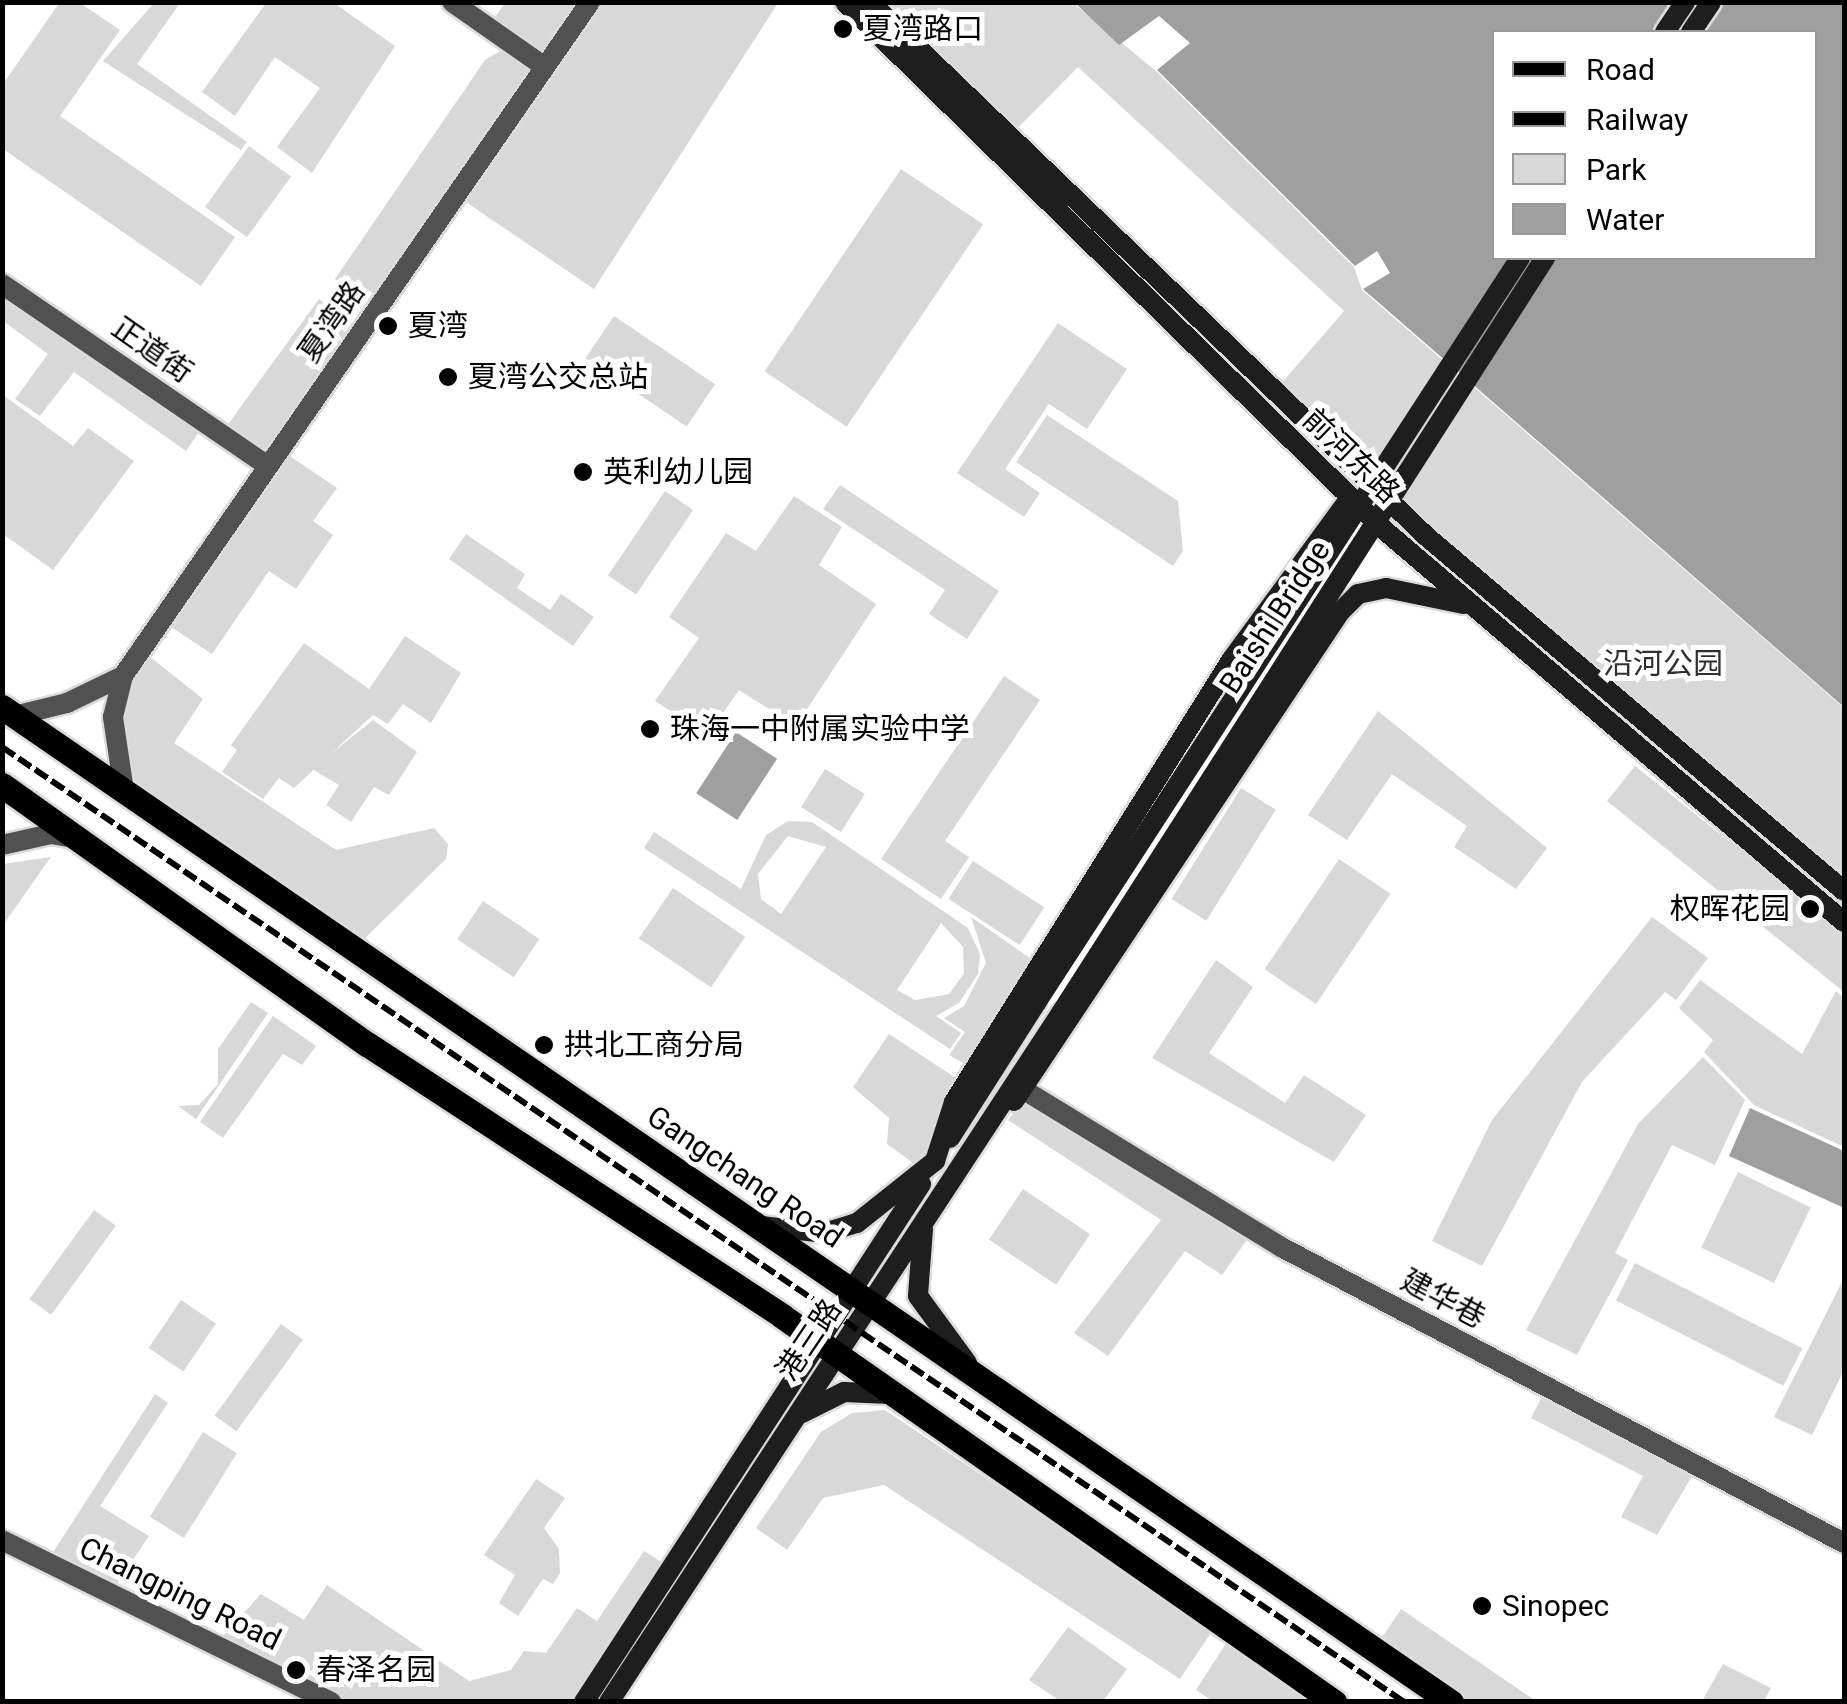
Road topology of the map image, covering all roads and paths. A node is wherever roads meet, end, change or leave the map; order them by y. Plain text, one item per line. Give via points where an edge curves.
1 (452, 2) edge
2 (590, 2) edge
3 (845, 2) edge
4 (870, 2) edge
5 (1685, 2) edge
6 (1711, 2) edge
7 (1667, 30) edge
8 (1692, 30) edge
9 (545, 67) junction
10 (1519, 260) edge
11 (1544, 260) edge
12 (2, 284) edge
13 (268, 466) junction
14 (1350, 498) junction
15 (1471, 607) junction
16 (122, 676) junction
17 (8, 711) edge
18 (2, 784) edge
19 (124, 791) junction
20 (84, 842) junction
21 (2, 845) edge
22 (1844, 892) edge
23 (1844, 922) edge
24 (1060, 1014) joint
25 (1024, 1090) junction
26 (936, 1160) junction
27 (955, 1171) junction
28 (926, 1216) junction
29 (756, 1225) junction
30 (862, 1295) junction
31 (827, 1348) junction
32 (978, 1376) junction
33 (890, 1394) junction
34 (786, 1429) junction
35 (2, 1540) edge
36 (1844, 1542) edge
37 (331, 1702) edge
38 (584, 1702) edge
39 (609, 1702) edge
40 (1334, 1702) edge
41 (1451, 1702) edge

1 - 9 street
2 - 9 street, 夏湾路
3 - 14 main road, 前河东路
4 - 22 main road, 前河东路 via 1426,536
5 - 7 main road
6 - 8 main road
9 - 13 street, 夏湾路
10 - 26 main road, Baishi Bridge, bridge
11 - 24 main road, Baishi Bridge, bridge
12 - 13 street, 正道街
13 - 16 street, 夏湾路
14 - 15 main road, 前河东路
14 - 26 main road via 1232,659 954,1102
15 - 23 main road, 前河东路
15 - 25 main road via 1386,588 1358,594 1340,612 1242,750
16 - 17 street via 67,703
16 - 19 street via 113,718
17 - 19 main road, Gangchang Road
18 - 20 main road
19 - 29 main road, Gangchang Road
20 - 21 street via 51,834
20 - 31 main road via 366,1044
24 - 27 main road, 港三路
25 - 27 main road
25 - 36 street, 建华巷 via 1282,1248
26 - 29 main road via 857,1222 824,1233
26 - 30 main road, Baishi Bridge
27 - 28 main road, 港三路
28 - 30 main road, 港三路
28 - 32 main road via 918,1296
29 - 30 main road, Gangchang Road
30 - 31 main road, 港三路
30 - 32 main road, Gangchang Road
31 - 33 main road
31 - 34 main road, 港三路
31 - 38 main road
32 - 41 main road, Gangchang Road
33 - 34 main road via 828,1397
33 - 40 main road
34 - 39 main road, 港三路
35 - 37 street, Changping Road

